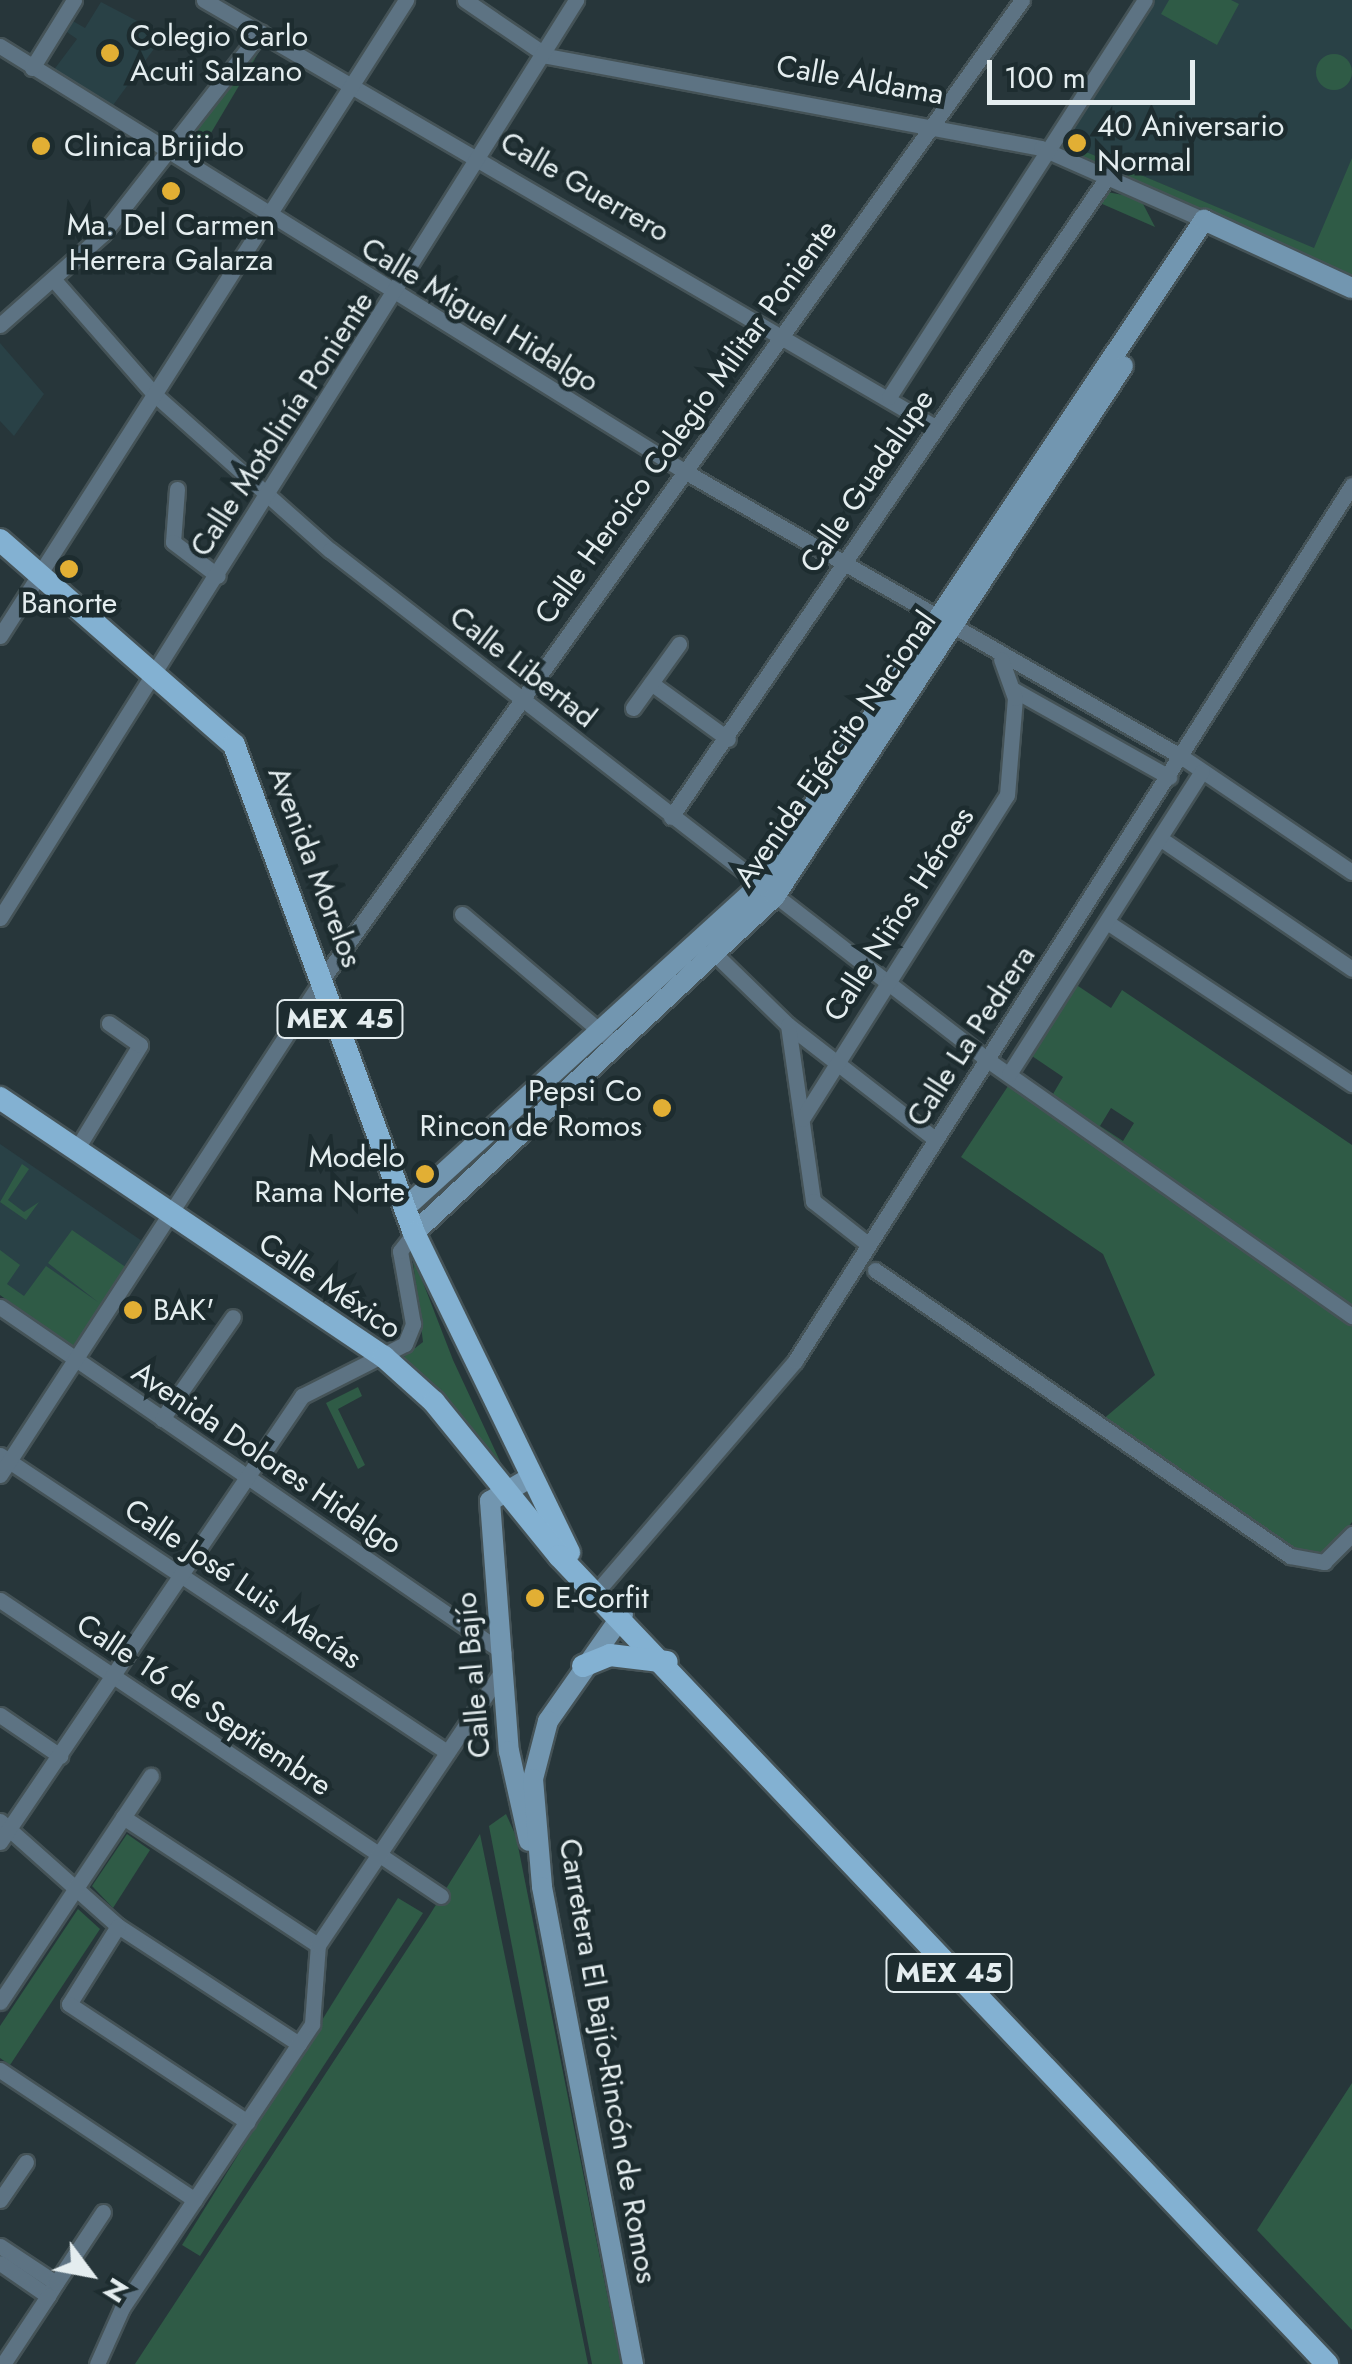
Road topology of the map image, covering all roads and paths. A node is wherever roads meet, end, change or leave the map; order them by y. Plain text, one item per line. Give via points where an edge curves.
1 (74, 0) edge
2 (204, 0) edge
3 (406, 0) edge
4 (465, 0) edge
5 (576, 0) edge
6 (1022, 0) edge
7 (1145, 0) edge
8 (261, 32) junction
9 (0, 46) edge
10 (547, 56) junction
11 (32, 68) junction
12 (351, 84) junction
13 (934, 123) junction
14 (1052, 151) junction
15 (167, 156) junction
16 (482, 160) junction
17 (1108, 176) junction
18 (265, 215) junction
19 (1209, 222) junction
20 (54, 280) junction
21 (1352, 288) edge
22 (397, 296) junction
23 (0, 325) edge
24 (780, 337) junction
25 (154, 394) junction
26 (888, 398) junction
27 (935, 427) junction
28 (684, 472) junction
29 (1352, 485) edge
30 (178, 489) dead end
31 (270, 495) junction
32 (0, 540) edge
33 (844, 565) junction
34 (40, 572) junction
35 (218, 576) junction
36 (945, 628) junction
37 (0, 636) edge
38 (679, 644) dead end
39 (1002, 658) junction
40 (156, 670) junction
41 (651, 683) junction
42 (1014, 690) junction
43 (519, 701) junction
44 (633, 708) dead end
45 (1112, 719) junction
46 (1097, 737) junction
47 (728, 739) junction
48 (1182, 758) junction
49 (1202, 770) junction
50 (1168, 777) junction
51 (671, 817) junction
52 (1161, 839) junction
53 (1352, 872) edge
54 (768, 891) junction
55 (462, 914) dead end
56 (0, 918) edge
57 (1107, 922) junction
58 (714, 954) junction
59 (1352, 969) edge
60 (326, 974) junction
61 (888, 984) junction
62 (108, 1022) dead end
63 (788, 1026) junction
64 (610, 1038) junction
65 (989, 1061) junction
66 (836, 1063) junction
67 (1009, 1074) junction
68 (1352, 1084) edge
69 (0, 1098) edge
70 (802, 1119) junction
71 (509, 1133) junction
72 (936, 1140) junction
73 (76, 1150) junction
74 (406, 1208) junction
75 (176, 1218) junction
76 (414, 1233) junction
77 (868, 1245) junction
78 (875, 1270) dead end
79 (0, 1308) edge
80 (1352, 1316) edge
81 (233, 1317) dead end
82 (384, 1357) junction
83 (76, 1361) junction
84 (162, 1419) junction
85 (3, 1464) edge
86 (247, 1476) junction
87 (528, 1479) junction
88 (503, 1486) junction
89 (1352, 1534) edge
90 (581, 1573) junction
91 (182, 1576) junction
92 (599, 1589) junction
93 (0, 1600) edge
94 (623, 1614) junction
95 (504, 1660) junction
96 (667, 1662) junction
97 (583, 1666) junction
98 (113, 1677) junction
99 (0, 1715) edge
100 (448, 1752) junction
101 (60, 1756) junction
102 (151, 1776) dead end
103 (123, 1817) junction
104 (5, 1824) edge
105 (0, 1842) edge
106 (377, 1855) junction
107 (542, 1886) junction
108 (76, 1888) junction
109 (441, 1896) dead end
110 (118, 1926) junction
111 (318, 1945) junction
112 (0, 1967) edge
113 (16, 1978) junction
114 (0, 2002) edge
115 (300, 2044) junction
116 (0, 2070) edge
117 (247, 2122) junction
118 (26, 2162) dead end
119 (0, 2200) edge
120 (195, 2200) junction
121 (103, 2212) dead end
122 (0, 2246) edge
123 (0, 2263) edge
124 (52, 2289) junction
125 (3, 2364) edge
126 (98, 2364) edge
127 (633, 2364) edge
128 (1326, 2364) edge

1 - 11 street
2 - 8 street, Calle Guerrero
3 - 12 street
4 - 10 street, Calle Aldama
5 - 10 street, Calle Motolinía Poniente
6 - 13 street, Calle Heroico Colegio Militar Poniente
7 - 14 street
8 - 12 street, Calle Guerrero
8 - 15 street
9 - 11 street, Calle Miguel Hidalgo
10 - 13 street, Calle Aldama
10 - 16 street, Calle Motolinía Poniente
11 - 15 street, Calle Miguel Hidalgo
12 - 16 street, Calle Guerrero
12 - 18 street
13 - 14 street, Calle Aldama
13 - 24 street, Calle Heroico Colegio Militar Poniente
14 - 17 street, Calle Aldama
14 - 26 street
15 - 18 street, Calle Miguel Hidalgo
15 - 20 street
16 - 22 street, Calle Motolinía Poniente
16 - 24 street, Calle Guerrero
17 - 19 street, Calle Aldama
17 - 27 street, Calle Guadalupe
18 - 22 street, Calle Miguel Hidalgo
18 - 25 street
19 - 21 main road, Calle Aldama
19 - 36 main road, Avenida Ejército Nacional
20 - 23 street
20 - 25 street, Calle Libertad
22 - 28 street, Calle Miguel Hidalgo
22 - 31 street, Calle Motolinía Poniente
24 - 26 street, Calle Guerrero
24 - 28 street, Calle Heroico Colegio Militar Poniente
25 - 31 street, Calle Libertad
25 - 34 street
26 - 27 street, Calle Guerrero
27 - 33 street, Calle Guadalupe
28 - 33 street, Calle Miguel Hidalgo
28 - 43 street, Calle Heroico Colegio Militar Poniente
29 - 48 street, Calle La Pedrera
30 - 35 street via 173,542
31 - 35 street, Calle Motolinía Poniente
31 - 43 street, Calle Libertad
32 - 34 main road, Avenida Morelos / MEX 45
33 - 36 street, Calle Miguel Hidalgo
33 - 47 street, Calle Guadalupe
34 - 37 street
34 - 40 main road, Avenida Morelos / MEX 45
35 - 40 street, Calle Motolinía Poniente
36 - 39 street
36 - 54 main road, Avenida Ejército Nacional
38 - 41 street
39 - 42 street
39 - 45 street
40 - 56 street, Calle Motolinía Poniente
40 - 60 main road, Avenida Morelos / MEX 45 via 234,745
41 - 44 street
41 - 47 street
42 - 46 street
42 - 61 street, Calle Niños Héroes via 1007,795
43 - 51 street, Calle Libertad
43 - 60 street, Calle Heroico Colegio Militar Poniente
45 - 46 street
45 - 48 street
46 - 50 street
47 - 51 street, Calle Guadalupe
48 - 49 street
48 - 50 street, Calle La Pedrera
49 - 52 street
49 - 53 street
50 - 65 street, Calle La Pedrera
51 - 54 street, Calle Libertad
52 - 57 street
52 - 59 street
54 - 58 main road, Avenida Ejército Nacional
54 - 61 street, Calle Libertad
54 - 64 main road, Avenida Ejército Nacional
55 - 64 street
57 - 67 street
57 - 68 street
58 - 63 street
58 - 64 main road, Avenida Ejército Nacional
60 - 74 main road, Avenida Morelos / MEX 45
60 - 75 street, Calle Heroico Colegio Militar Poniente
61 - 65 street, Calle Libertad
61 - 66 street, Calle Niños Héroes
62 - 73 street via 140,1045
63 - 66 street
63 - 70 street
64 - 71 main road, Avenida Ejército Nacional
65 - 67 street, Calle Libertad
65 - 72 street, Calle La Pedrera
66 - 70 street, Calle Niños Héroes
66 - 72 street
67 - 80 street, Calle Libertad
69 - 73 main road, Calle México / MEX 45
70 - 77 street via 810,1193
71 - 74 main road, Avenida Ejército Nacional
71 - 76 main road, Avenida Ejército Nacional
72 - 77 street, Calle La Pedrera
73 - 75 main road, Calle México / MEX 45
74 - 76 main road, Avenida Morelos / MEX 45
75 - 82 main road, Calle México / MEX 45
75 - 83 street, Calle Heroico Colegio Militar Poniente
76 - 82 street via 400,1251 411,1336
76 - 87 main road, Avenida Morelos / MEX 45
77 - 92 street, Calle La Pedrera via 760,1410
78 - 89 street via 1290,1556 1324,1562
79 - 83 street, Avenida Dolores Hidalgo
81 - 84 street
82 - 86 street via 313,1383
82 - 88 main road, Calle México / MEX 45 via 463,1430
83 - 84 street, Avenida Dolores Hidalgo
83 - 85 street, Calle Heroico Colegio Militar Poniente
84 - 86 street, Avenida Dolores Hidalgo
85 - 91 street, Calle José Luis Macías
86 - 91 street
86 - 95 street, Avenida Dolores Hidalgo
87 - 88 main road
87 - 90 main road, Avenida Morelos / MEX 45
88 - 90 main road, Calle México / MEX 45
88 - 95 main road, Calle al Bajío via 490,1501
90 - 92 main road, MEX 45
91 - 98 street
91 - 100 street, Calle José Luis Macías
92 - 94 main road, MEX 45
93 - 98 street, Calle 16 de Septiembre
94 - 96 main road, MEX 45
94 - 97 main road, Carretera El Bajío-Rincón de Romos
95 - 100 street
95 - 107 main road, Calle al Bajío via 513,1790
96 - 97 main road via 610,1655
96 - 128 main road, MEX 45 via 1024,2054
97 - 107 main road, Carretera El Bajío-Rincón de Romos via 535,1765
98 - 101 street
98 - 106 street, Calle 16 de Septiembre
99 - 101 street
100 - 106 street
101 - 104 street
102 - 103 street
103 - 108 street
103 - 111 street
104 - 105 street
104 - 108 street
106 - 109 street, Calle 16 de Septiembre
106 - 111 street
107 - 127 main road, Carretera El Bajío-Rincón de Romos
108 - 110 street
108 - 113 street
110 - 115 street
110 - 117 street via 69,2004
111 - 115 street via 319,2008
112 - 113 street
113 - 114 street
115 - 117 street
116 - 120 street
117 - 120 street
118 - 119 street
120 - 126 street via 122,2308
121 - 124 street
122 - 124 street
123 - 124 street
124 - 125 street

